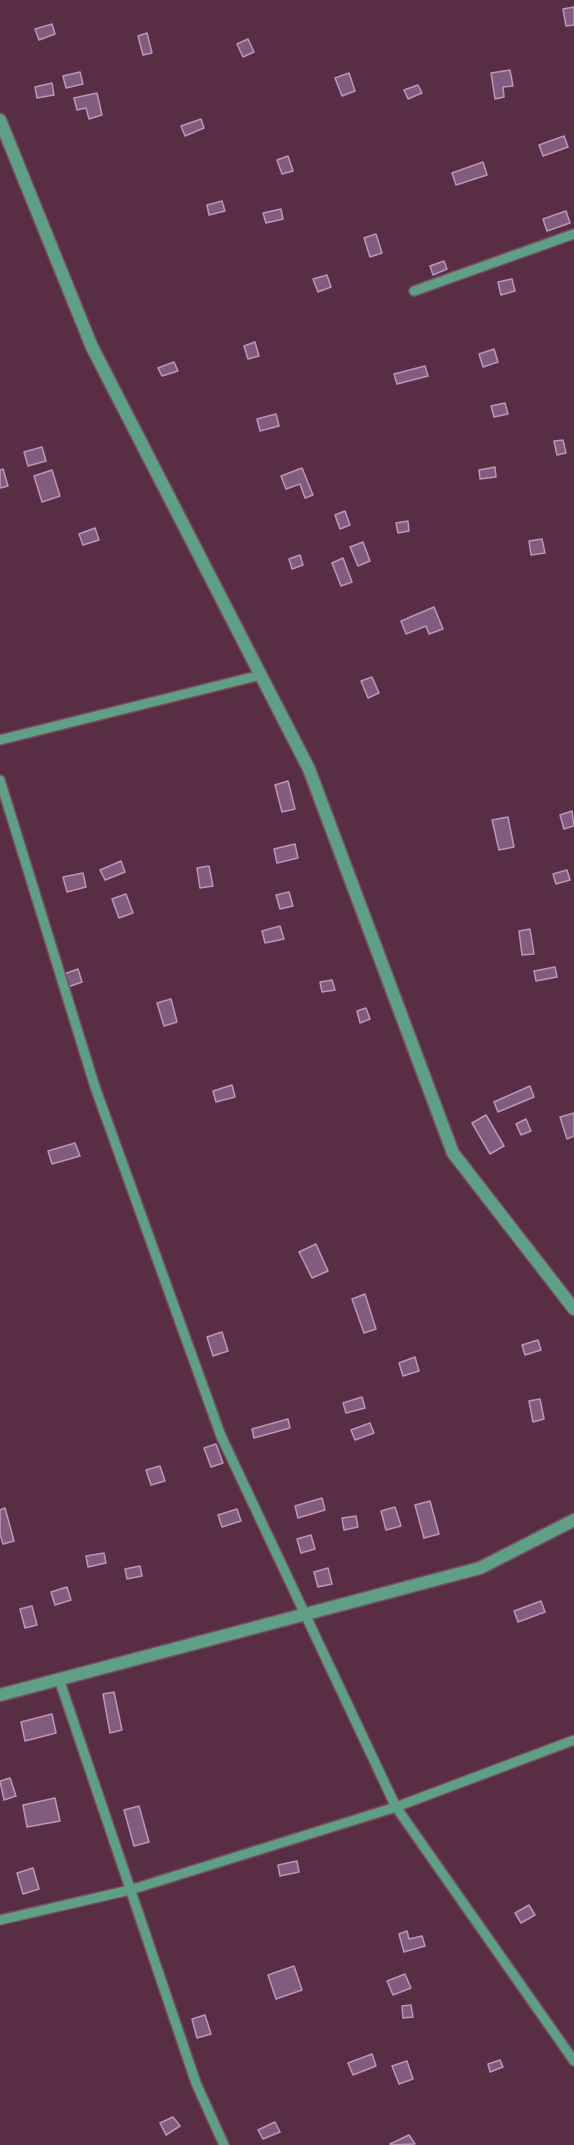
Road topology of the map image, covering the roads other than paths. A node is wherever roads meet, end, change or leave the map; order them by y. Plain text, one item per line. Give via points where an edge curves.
1 (0, 120) edge
2 (574, 234) edge
3 (414, 291) dead end
4 (261, 675) junction
5 (0, 740) edge
6 (0, 780) edge
7 (574, 1310) edge
8 (574, 1520) edge
9 (304, 1615) junction
10 (59, 1679) junction
11 (0, 1695) edge
12 (574, 1740) edge
13 (396, 1807) junction
14 (130, 1890) junction
15 (0, 1920) edge
16 (574, 2061) edge
17 (224, 2145) edge

1 - 4 street via 92,346
2 - 3 lane
4 - 5 lane
4 - 7 street via 309,769 453,1153
6 - 9 lane via 95,1087 221,1436
8 - 9 street via 480,1568
9 - 10 street
9 - 13 lane
10 - 11 street
10 - 14 lane
12 - 13 lane
13 - 14 lane
13 - 16 lane
14 - 15 lane
14 - 17 lane via 196,2083

